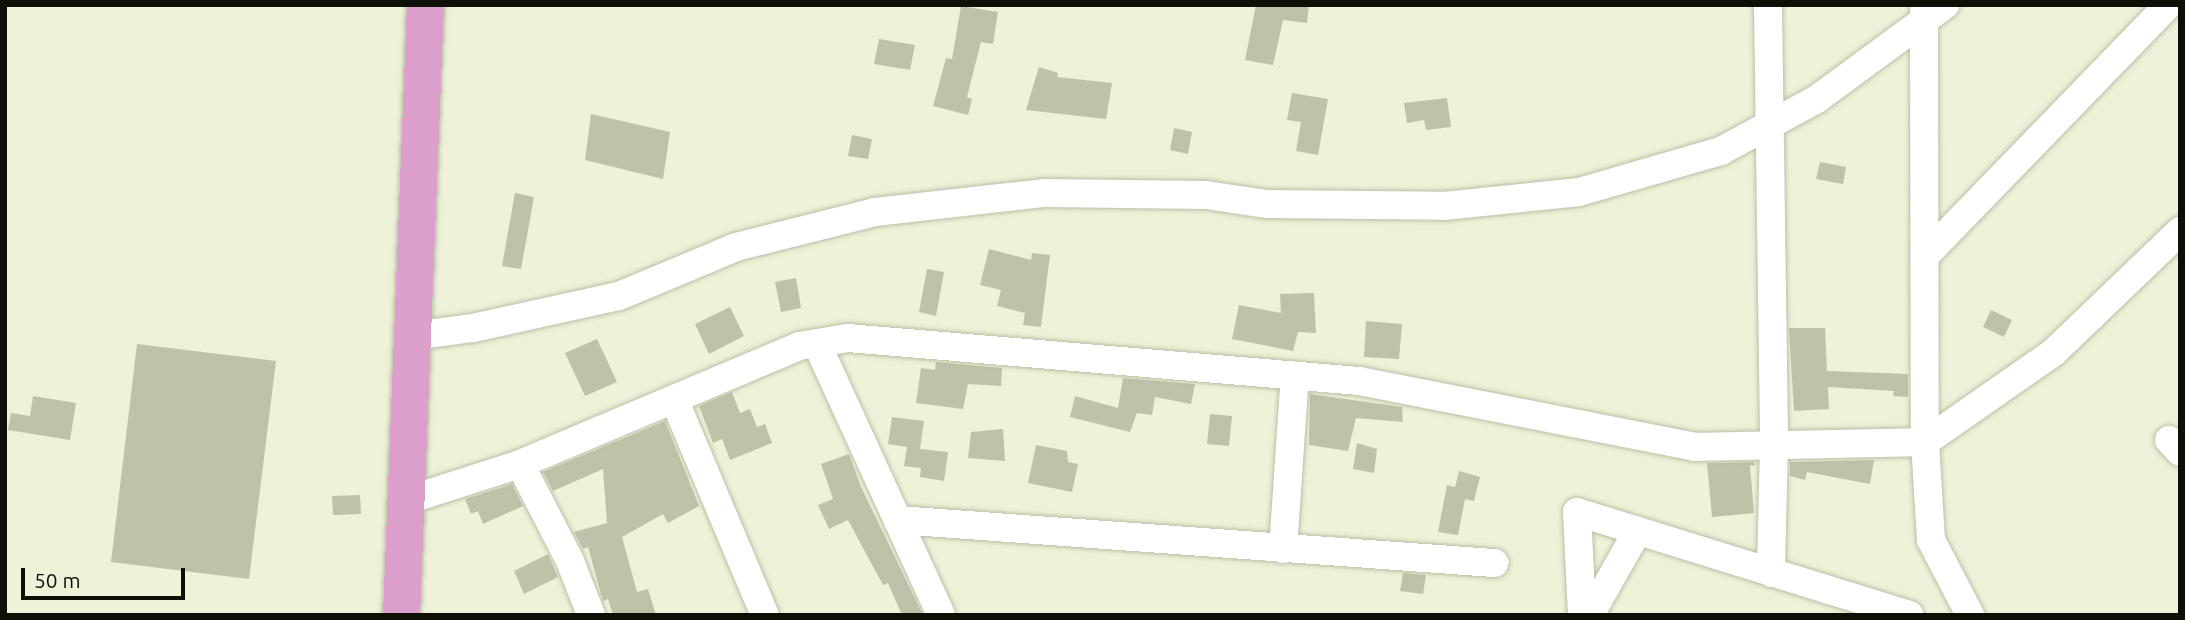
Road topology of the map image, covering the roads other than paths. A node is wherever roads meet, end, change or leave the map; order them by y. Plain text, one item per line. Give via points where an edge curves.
1 (425, 5) edge
2 (1768, 5) edge
3 (2168, 5) edge
4 (1931, 10) edge
5 (1766, 126) junction
6 (2180, 231) edge
7 (1925, 256) junction
8 (412, 336) junction
9 (817, 344) junction
10 (1295, 375) junction
11 (674, 399) junction
12 (1925, 442) junction
13 (1774, 446) junction
14 (520, 464) junction
15 (405, 500) junction
16 (898, 520) junction
17 (1637, 532) junction
18 (1283, 549) junction
19 (1494, 563) dead end
20 (1771, 573) junction
21 (401, 615) edge
22 (591, 615) edge
23 (765, 615) edge
24 (941, 615) edge
25 (1582, 615) edge
26 (1590, 615) edge
27 (1909, 615) edge
28 (1970, 615) edge

1 - 8 main road
2 - 5 street
3 - 7 street
4 - 5 street via 1817,99
4 - 7 street
5 - 8 street via 1721,151 1579,192 1444,206 1267,204 1206,195 1045,193 875,212 736,247 619,296 473,328
5 - 13 street
6 - 12 street via 2054,352
7 - 12 street
8 - 15 main road
9 - 10 street via 848,338
9 - 11 street via 799,346
9 - 16 street
10 - 13 street via 1359,382 1694,447
10 - 18 street
11 - 14 street
11 - 23 street
12 - 13 street
12 - 28 street via 1931,540
13 - 20 street
14 - 15 street
14 - 22 street via 570,561
15 - 21 main road
16 - 18 street
16 - 24 street
17 - 20 street
17 - 25 street via 1577,512
17 - 26 street
18 - 19 street
20 - 27 street

